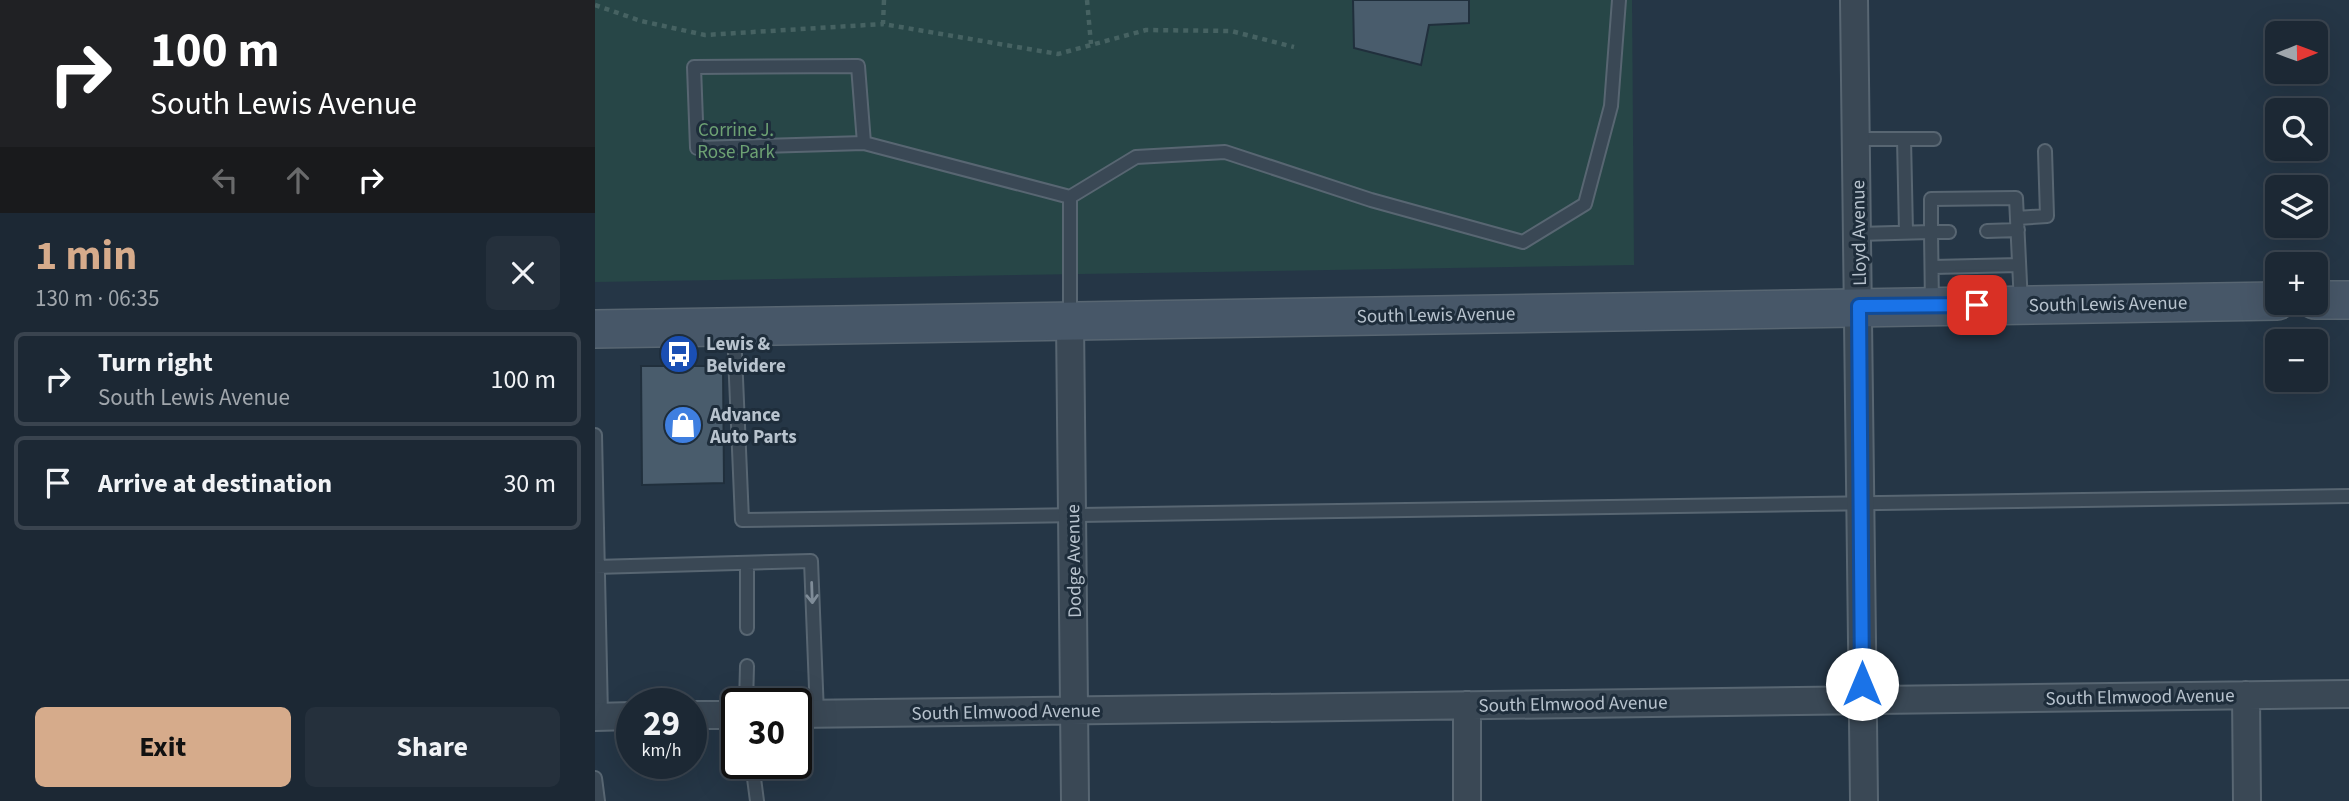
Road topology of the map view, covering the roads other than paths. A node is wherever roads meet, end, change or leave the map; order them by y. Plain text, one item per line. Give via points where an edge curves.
1 (1619, 0) edge
2 (1854, 0) edge
3 (1856, 139) junction
4 (1904, 139) junction
5 (1934, 139) dead end
6 (864, 143) junction
7 (2045, 151) dead end
8 (1070, 197) junction
9 (2017, 224) junction
10 (1987, 231) dead end
11 (1906, 232) junction
12 (1931, 232) junction
13 (1949, 232) dead end
14 (1858, 234) junction
15 (2019, 265) junction
16 (1933, 267) junction
17 (2328, 300) edge
18 (2349, 300) edge
19 (2265, 301) edge
20 (2021, 304) junction
21 (1932, 305) junction
22 (1859, 306) junction
23 (1070, 321) junction
24 (734, 327) junction
25 (595, 329) edge
26 (595, 435) edge
27 (2349, 496) edge
28 (1861, 503) junction
29 (1072, 516) junction
30 (747, 563) junction
31 (596, 567) edge
32 (747, 628) dead end
33 (747, 666) dead end
34 (746, 688) edge
35 (808, 688) edge
36 (2349, 694) edge
37 (2246, 695) junction
38 (1862, 700) junction
39 (1467, 705) junction
40 (1074, 710) junction
41 (812, 714) edge
42 (598, 716) edge
43 (616, 716) edge
44 (595, 778) edge
45 (754, 779) edge
46 (598, 801) edge
47 (757, 801) edge
48 (1075, 801) edge
49 (1467, 801) edge
50 (1864, 801) edge
51 (2247, 801) edge

1 - 8 lane via 1611,106 1585,204 1523,242 1370,200 1225,152 1136,157
2 - 3 street, Lloyd Avenue
3 - 4 lane
3 - 14 street, Lloyd Avenue
4 - 5 lane
4 - 11 lane
6 - 6 lane via 697,148 694,67 857,66
6 - 8 lane
7 - 9 lane via 2047,216
8 - 23 lane
9 - 10 lane
9 - 12 lane via 2016,198 1931,199
9 - 15 lane
11 - 12 lane
11 - 14 lane
12 - 13 lane
12 - 16 lane
14 - 22 street, Lloyd Avenue
15 - 16 lane
15 - 20 lane
16 - 21 lane
17 - 18 main road
19 - 20 main road, South Lewis Avenue
20 - 21 main road, South Lewis Avenue
21 - 22 main road, South Lewis Avenue
22 - 23 main road, South Lewis Avenue
22 - 28 street, Lloyd Avenue
23 - 24 main road, South Lewis Avenue
23 - 29 street, Dodge Avenue
24 - 25 main road, South Lewis Avenue
24 - 29 lane via 742,520
26 - 31 lane
27 - 28 lane
28 - 29 lane
28 - 38 street, Lloyd Avenue
29 - 40 street, Dodge Avenue
30 - 31 lane
30 - 32 lane
30 -> 35 lane via 811,561
31 - 42 lane
33 - 34 lane
36 - 37 street, South Elmwood Avenue
37 - 38 street, South Elmwood Avenue
37 - 51 street
38 - 39 street, South Elmwood Avenue
38 - 50 street, Lloyd Avenue
39 - 40 street, South Elmwood Avenue
39 - 49 street
40 - 41 street, South Elmwood Avenue
40 - 48 street, Dodge Avenue
42 - 43 street
44 - 46 lane
45 - 47 lane

